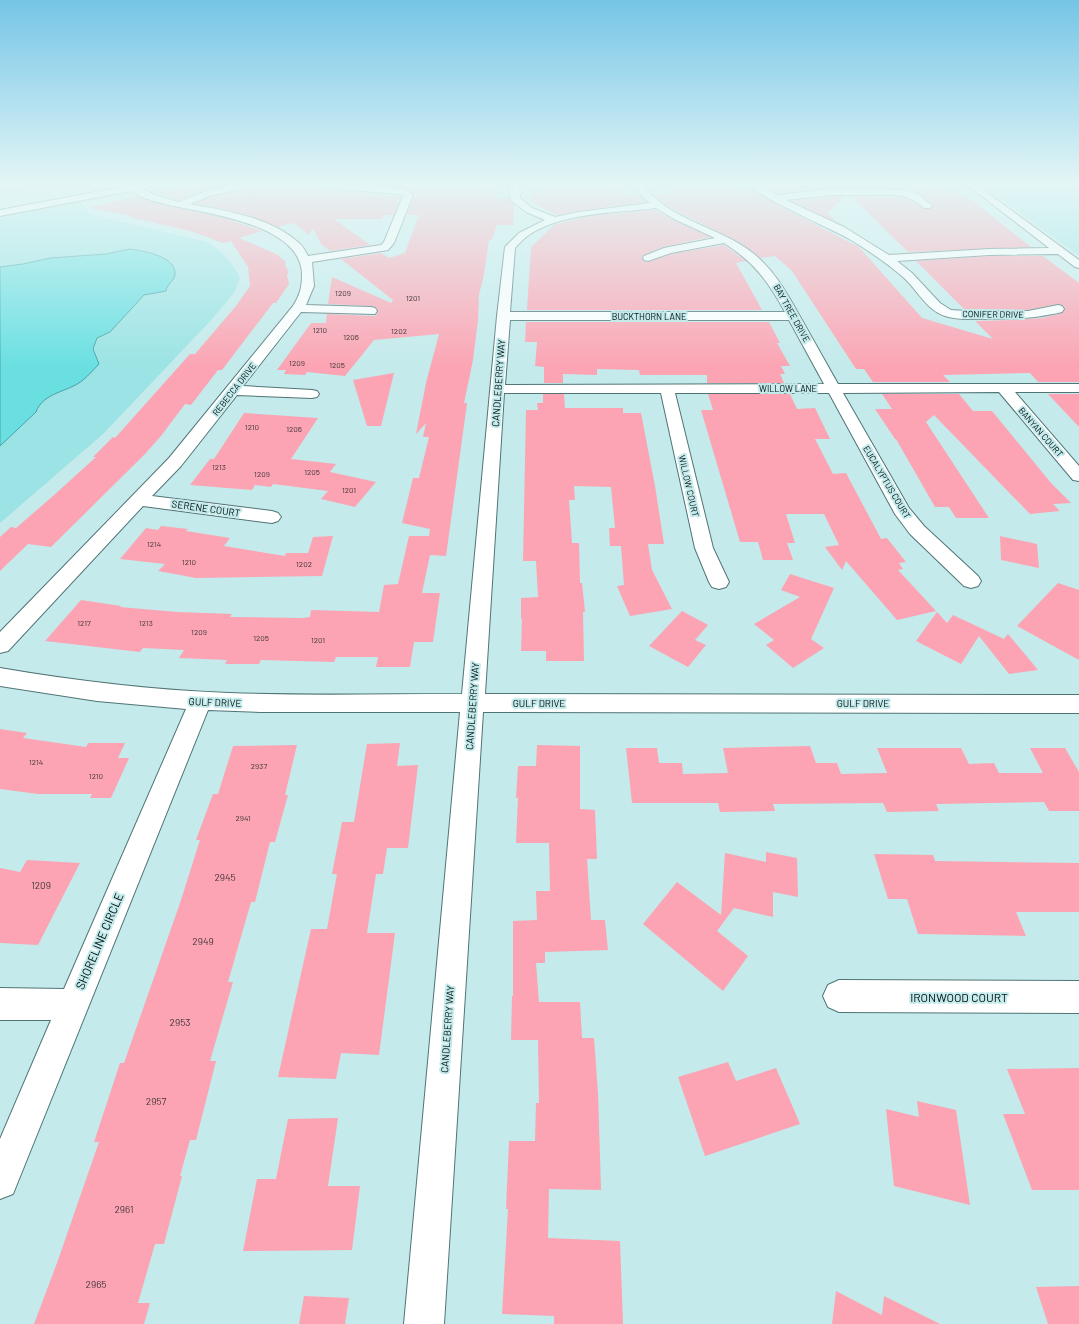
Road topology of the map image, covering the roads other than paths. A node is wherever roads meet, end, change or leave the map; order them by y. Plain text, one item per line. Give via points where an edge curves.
1 (296, 245) edge
2 (387, 245) edge
3 (511, 245) edge
4 (695, 245) edge
5 (734, 245) edge
6 (867, 245) edge
7 (1052, 245) edge
8 (1060, 251) junction
9 (648, 258) dead end
10 (887, 258) junction
11 (307, 259) junction
12 (1079, 265) edge
13 (298, 308) junction
14 (1058, 310) dead end
15 (371, 311) dead end
16 (503, 316) junction
17 (794, 316) junction
18 (667, 388) junction
19 (834, 388) junction
20 (1003, 388) junction
21 (1079, 388) edge
22 (497, 389) junction
23 (234, 390) junction
24 (312, 394) dead end
25 (1079, 476) edge
26 (139, 500) junction
27 (272, 517) dead end
28 (971, 581) dead end
29 (719, 582) dead end
30 (0, 644) edge
31 (0, 677) edge
32 (200, 702) junction
33 (472, 702) junction
34 (1079, 704) edge
35 (839, 996) dead end
36 (1079, 997) edge
37 (0, 1004) edge
38 (72, 1005) junction
39 (0, 1181) edge
40 (424, 1324) edge

1 - 11 street
2 - 11 street via 384,248
3 - 16 street, CANDLEBERRY WAY
4 - 9 street via 668,250
5 - 17 street, BAY TREE DRIVE via 766,271
6 - 10 street, CONIFER DRIVE
7 - 8 street
8 - 10 street
8 - 12 street
10 - 14 street, CONIFER DRIVE via 908,275 936,306 948,313 1028,315
11 - 13 street, REBECCA DRIVE via 308,288
13 - 15 street
13 - 23 street, REBECCA DRIVE
16 - 17 street, BUCKTHORN LANE
16 - 22 street, CANDLEBERRY WAY
17 - 19 street, BAY TREE DRIVE
18 - 19 street, WILLOW LANE
18 - 22 street, WILLOW LANE
18 - 29 street, WILLOW COURT via 704,548
19 - 20 street, WILLOW LANE
19 - 28 street, EUCALYPTUS COURT via 901,510 917,530
20 - 21 street, WILLOW LANE
20 - 25 street, BANYAN COURT
22 - 33 street, CANDLEBERRY WAY
23 - 24 street
23 - 26 street, REBECCA DRIVE via 187,448
26 - 27 street, SERENE COURT
26 - 30 street, REBECCA DRIVE
31 - 32 street, GULF DRIVE via 84,691
32 - 33 street, GULF DRIVE
32 - 38 street, SHORELINE CIRCLE
33 - 34 street, GULF DRIVE
33 - 40 street, CANDLEBERRY WAY
35 - 36 street, IRONWOOD COURT
37 - 38 street
38 - 39 street, SHORELINE CIRCLE

